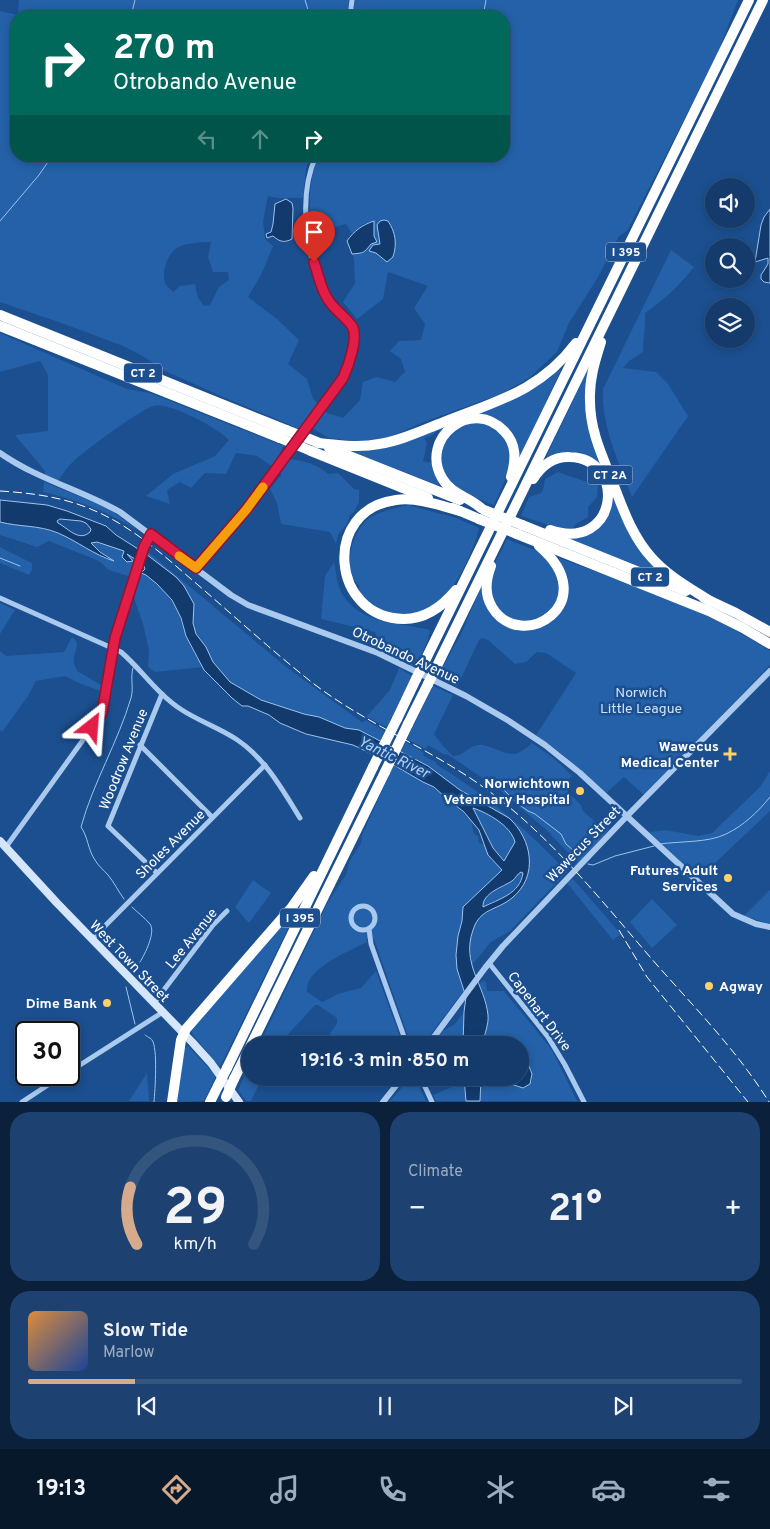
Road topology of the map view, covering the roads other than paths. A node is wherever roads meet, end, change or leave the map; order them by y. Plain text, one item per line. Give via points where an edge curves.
1 (749, 0) edge
2 (763, 0) edge
3 (313, 162) edge
4 (0, 315) edge
5 (609, 315) junction
6 (592, 320) junction
7 (0, 326) edge
8 (283, 434) junction
9 (315, 446) junction
10 (0, 453) edge
11 (520, 495) junction
12 (502, 504) junction
13 (460, 511) junction
14 (481, 512) junction
15 (522, 529) junction
16 (151, 534) junction
17 (530, 539) junction
18 (498, 541) junction
19 (196, 568) junction
20 (468, 574) junction
21 (0, 598) edge
22 (710, 601) junction
23 (770, 632) edge
24 (770, 644) edge
25 (113, 648) junction
26 (770, 671) edge
27 (162, 694) junction
28 (140, 746) junction
29 (265, 765) junction
30 (627, 816) junction
31 (212, 817) junction
32 (300, 818) dead end
33 (3, 844) edge
34 (331, 854) junction
35 (157, 873) junction
36 (227, 912) dead end
37 (770, 927) edge
38 (369, 929) junction
39 (92, 939) junction
40 (489, 963) junction
41 (154, 1003) junction
42 (163, 1012) junction
43 (184, 1033) junction
44 (255, 1036) edge
45 (404, 1036) edge
46 (435, 1036) edge
47 (80, 1065) edge
48 (241, 1065) edge
49 (47, 1086) edge
50 (396, 1086) edge
51 (425, 1086) edge
52 (225, 1099) edge
53 (22, 1102) edge
54 (172, 1102) edge
55 (210, 1102) edge
56 (239, 1102) edge
57 (383, 1102) edge
58 (432, 1102) edge
59 (584, 1102) edge

1 - 6 highway, I 395
2 - 5 highway, I 395
3 - 19 street via 306,188 309,238 324,292 353,328 355,336 347,370 246,510
4 - 8 highway, CT 2
5 - 11 highway, I 395
5 - 22 highway, CT 2A via 590,384 591,418 598,444 628,521 643,548 668,574
6 - 9 highway via 553,370 511,396 384,443
6 - 12 highway, I 395
7 - 8 highway, CT 2
8 - 9 highway, CT 2, bridge
9 - 13 highway, CT 2
9 - 14 highway, CT 2
10 - 16 street, Otrobando Avenue via 33,473 103,502
11 - 15 highway via 543,466 562,457 589,462 602,475 608,488 605,512 587,531 571,535
11 - 18 highway, I 395
12 - 14 highway via 514,464 512,442 492,422 469,419 455,425 444,436 438,448 437,462 446,484 473,501
12 - 20 highway, I 395
13 - 14 highway, CT 2
13 - 20 highway via 410,500 390,501 375,507 361,517 350,532 344,550 344,568 362,602 379,614 396,618 417,617 437,609
14 - 15 highway, CT 2, bridge
15 - 17 highway, CT 2
15 - 22 highway, CT 2
16 - 19 street, Otrobando Avenue
16 - 25 street via 143,550
17 - 18 highway via 558,566 564,591 552,615 526,626 503,619 488,600 487,580
17 - 24 highway, CT 2 via 718,615
18 - 44 highway, I 395, bridge
19 - 30 street, Otrobando Avenue via 248,605 378,653 466,696 545,745
20 - 34 highway, I 395, bridge
21 - 25 street
22 - 23 highway, CT 2
25 - 27 street via 135,664
25 - 33 street via 101,715
26 - 30 street, Wawecus Street
27 - 28 street, Woodrow Avenue
27 - 29 street via 182,710 235,738
28 - 31 street
28 - 35 street, Woodrow Avenue via 108,826
29 - 31 street, Sholes Avenue
29 - 32 street
30 - 37 street, Otrobando Avenue via 733,914
30 - 40 street, Wawecus Street
31 - 35 street, Sholes Avenue
33 - 39 main road, West Town Street
34 - 43 highway via 296,902
34 - 55 highway, I 395, bridge
35 - 39 street, Sholes Avenue
36 - 41 street, Lee Avenue via 214,923
38 - 38 street via 374,920 373,913 366,906 357,907 353,911 353,922 360,929
38 - 45 street via 371,944
39 - 41 main road, West Town Street
40 - 46 street, Wawecus Street
40 - 59 street, Capehart Drive via 551,1042
41 - 42 main road, West Town Street
42 - 43 main road, West Town Street
42 - 47 street
43 - 54 highway
43 - 56 main road, West Town Street
48 - 52 highway, I 395, bridge
49 - 53 street
50 - 57 street
51 - 58 street

